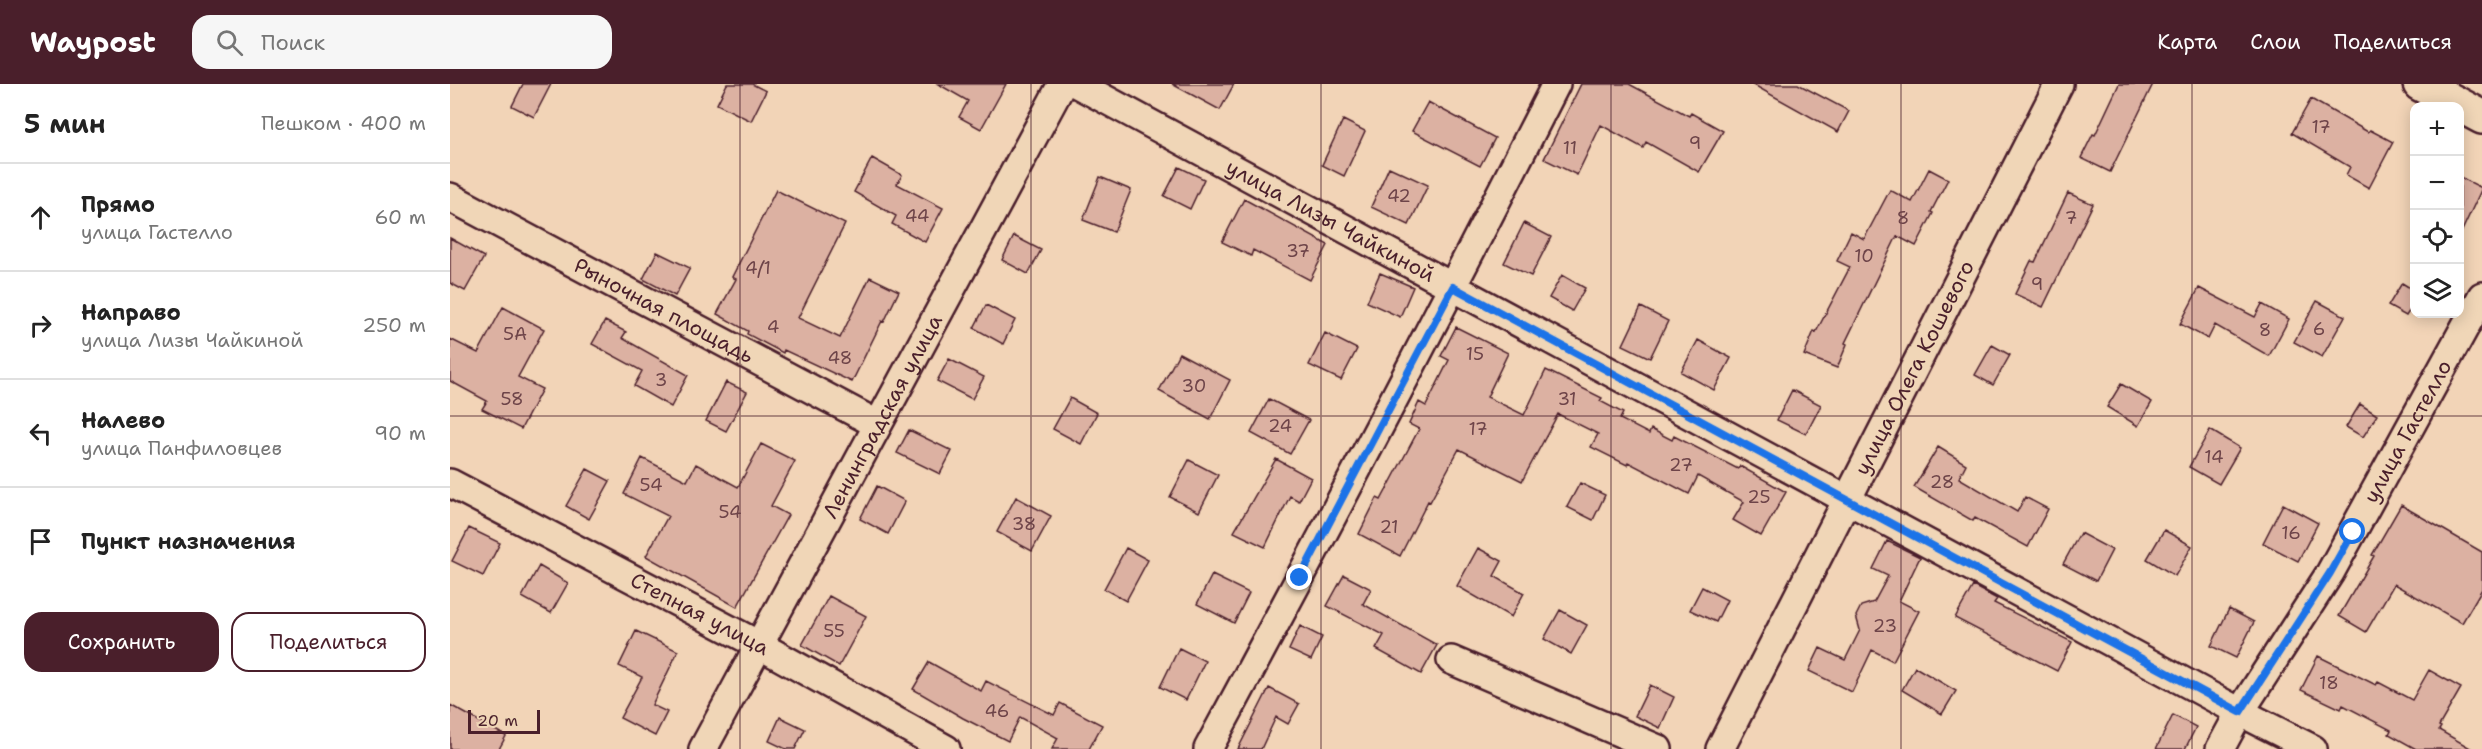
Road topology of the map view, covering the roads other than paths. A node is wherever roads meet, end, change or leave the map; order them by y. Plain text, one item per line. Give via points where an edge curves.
1 (1062, 84) edge
2 (1077, 84) edge
3 (1556, 84) edge
4 (2059, 84) edge
5 (2420, 84) edge
6 (2482, 117) edge
7 (450, 197) edge
8 (1453, 287) junction
9 (2482, 296) edge
10 (877, 424) junction
11 (450, 483) edge
12 (1849, 499) junction
13 (759, 645) junction
14 (1451, 660) dead end
15 (2240, 712) junction
16 (703, 749) edge
17 (946, 749) edge
18 (1208, 749) edge
19 (1658, 749) edge
20 (1720, 749) edge
21 (2220, 749) edge
22 (2313, 749) edge

1 - 10 street, Ленинградская улица
2 - 8 street, улица Лизы Чайкиной
3 - 8 street
4 - 12 street, улица Олега Кошевого
5 - 6 main road
7 - 10 street, Рыночная площадь
8 - 12 street, улица Лизы Чайкиной
8 - 18 street
9 - 15 street, улица Гастелло via 2330,573
10 - 13 street, Ленинградская улица
11 - 13 street, Степная улица
12 - 15 street, улица Лизы Чайкиной
12 - 20 street, улица Олега Кошевого
13 - 16 street, Ленинградская улица
13 - 17 street, Степная улица
14 - 19 street
15 - 21 street, улица Гастелло
15 - 22 street, улица Лизы Чайкиной

